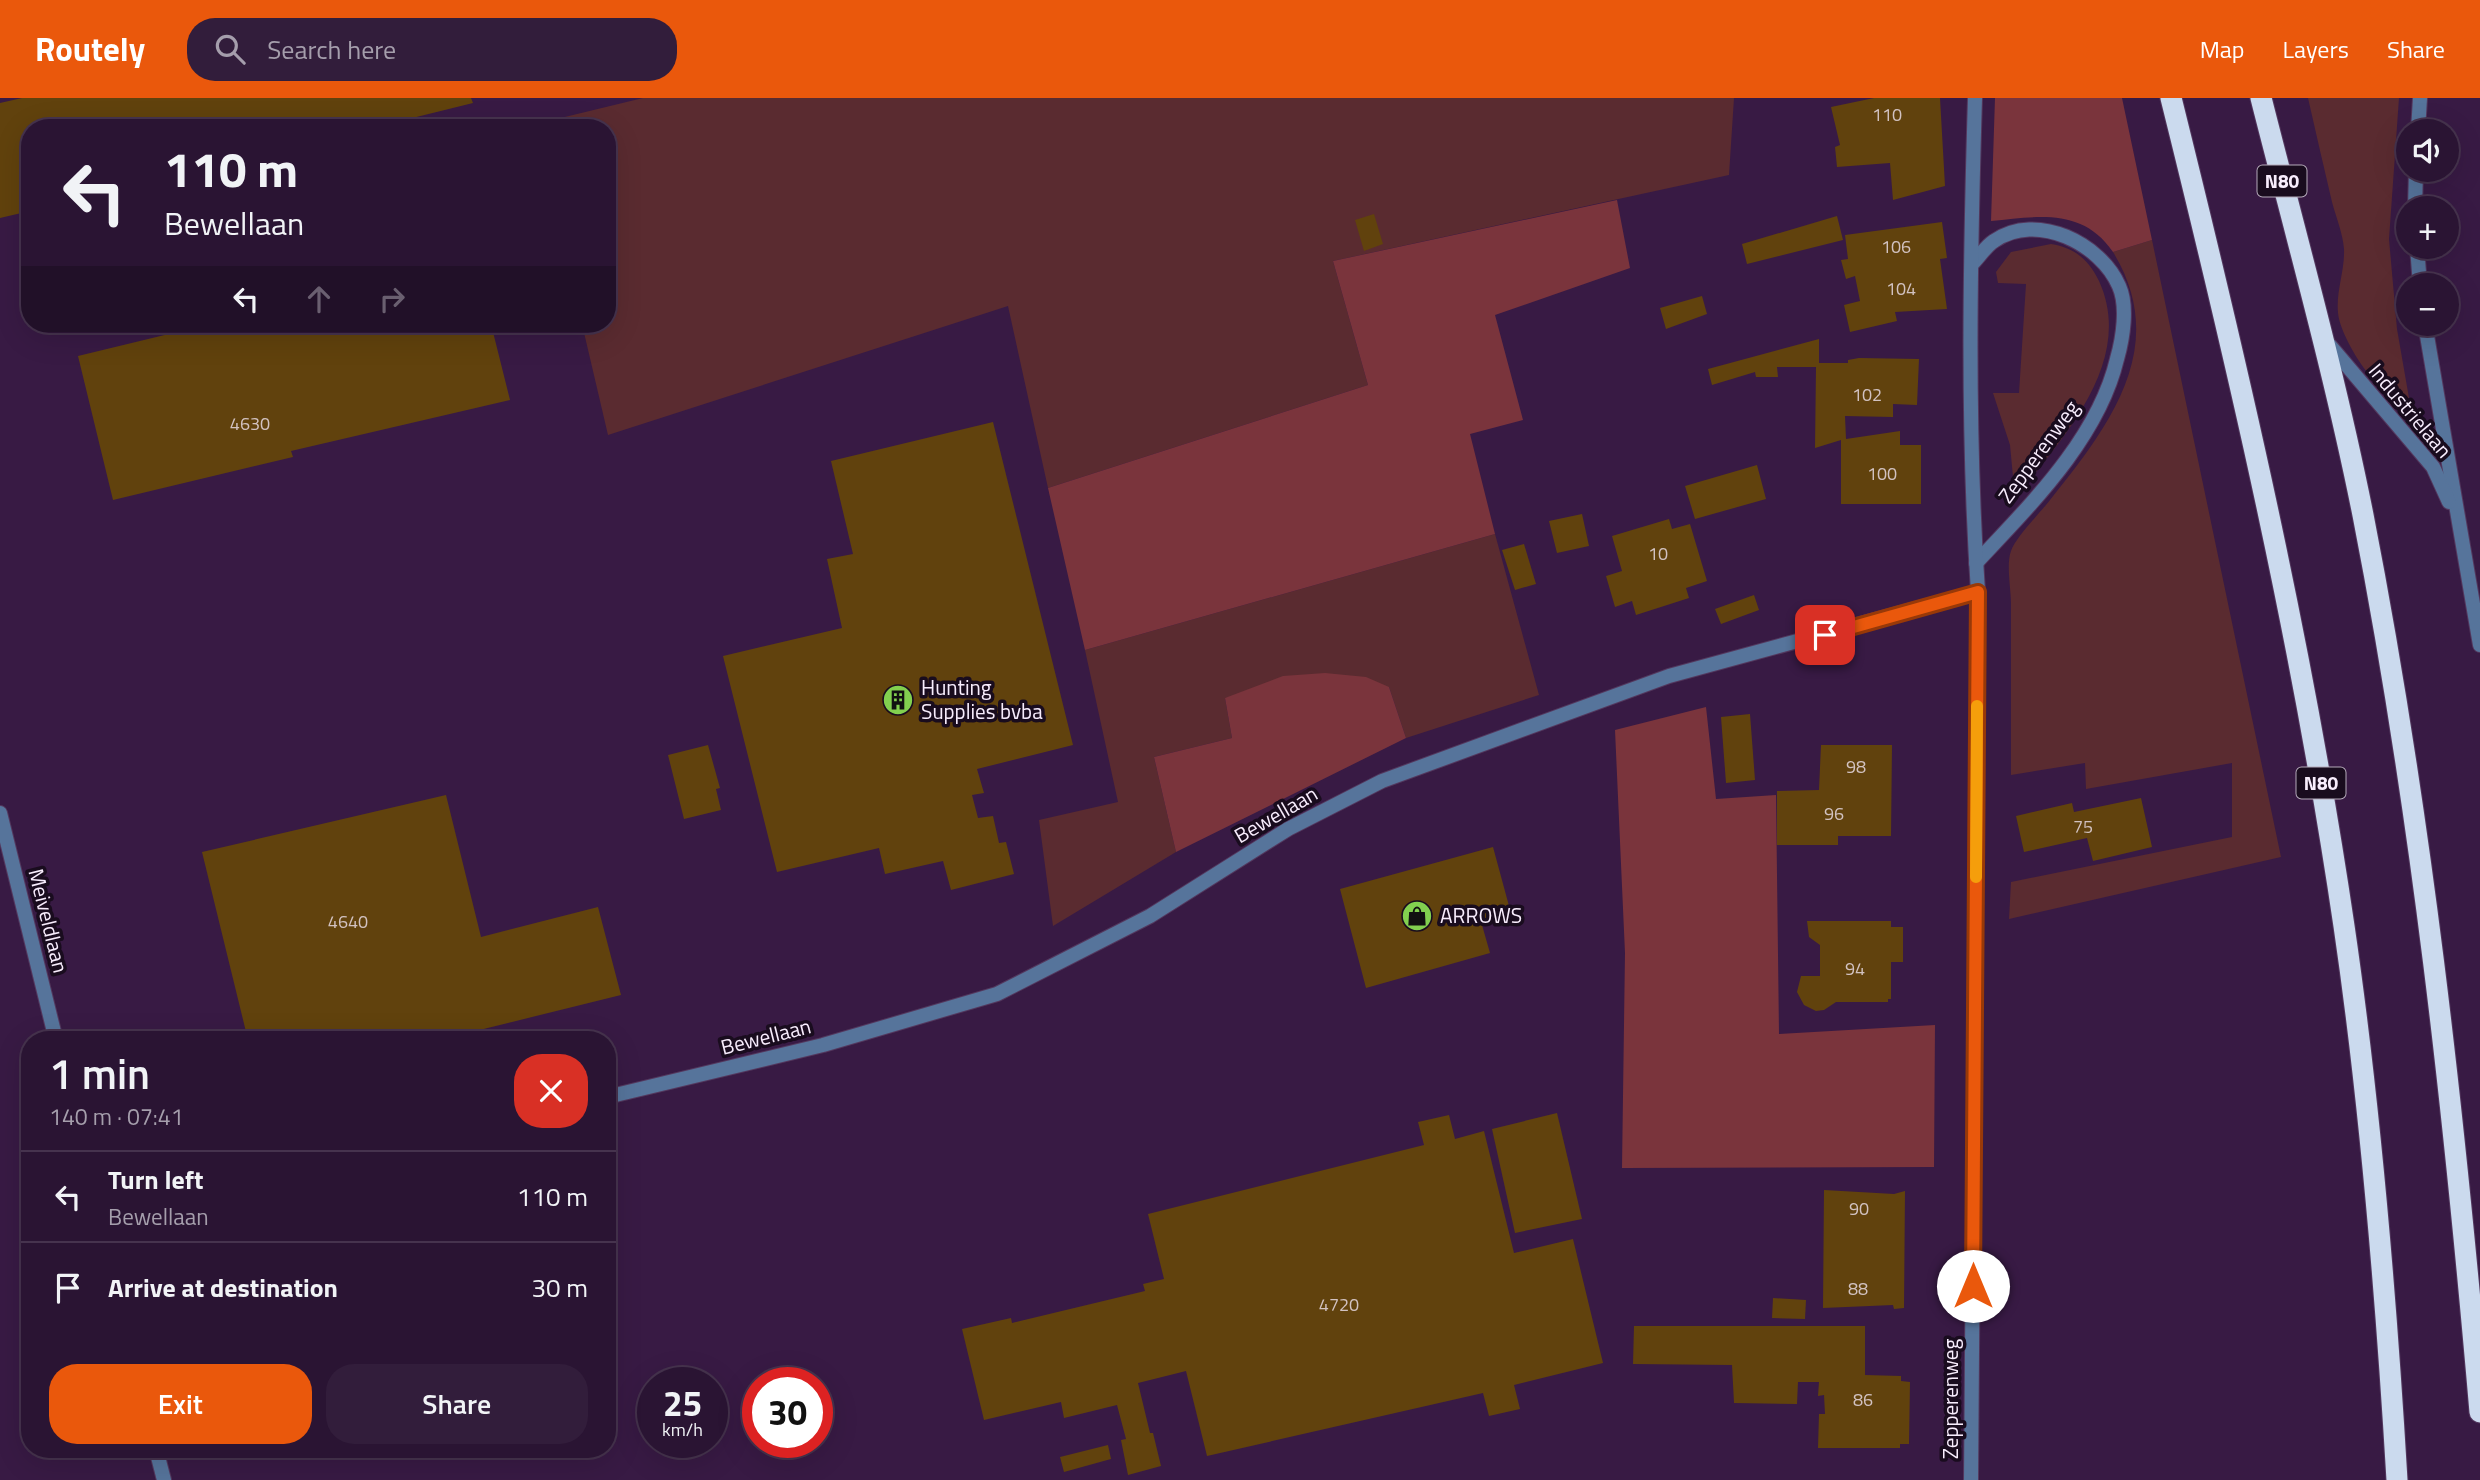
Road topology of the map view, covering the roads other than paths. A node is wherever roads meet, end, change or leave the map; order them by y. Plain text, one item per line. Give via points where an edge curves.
1 (1975, 98) edge
2 (2171, 98) edge
3 (2261, 98) edge
4 (2420, 98) edge
5 (2419, 119) edge
6 (1972, 264) junction
7 (2321, 335) junction
8 (2427, 336) edge
9 (2458, 519) junction
10 (1976, 563) junction
11 (1978, 592) junction
12 (2480, 645) edge
13 (0, 813) edge
14 (54, 1031) edge
15 (616, 1095) edge
16 (2480, 1412) edge
17 (158, 1458) edge
18 (164, 1480) edge
19 (1972, 1480) edge
20 (2397, 1480) edge

1 - 6 street, Zepperenweg
2 - 20 highway, N80 via 2219,289 2273,538 2331,845 2375,1171
3 - 7 highway, N80
4 - 5 street
6 - 10 street, Zepperenweg
6 - 10 street, Zepperenweg via 1995,240 2018,233 2042,230 2077,240 2104,259 2120,288 2123,322 2118,359 2104,398 2069,455
7 - 9 street, Industrielaan via 2433,467
7 - 16 highway, N80 via 2362,513 2410,784 2447,1053
8 - 9 street, Industrielaan
9 - 12 street, Industrielaan
10 - 11 street, Zepperenweg
11 - 15 street, Bewellaan via 1669,676 1382,781 1288,829 1150,916 997,994 823,1045
11 - 19 street, Zepperenweg
13 - 14 street, Meiveldlaan
17 - 18 street

